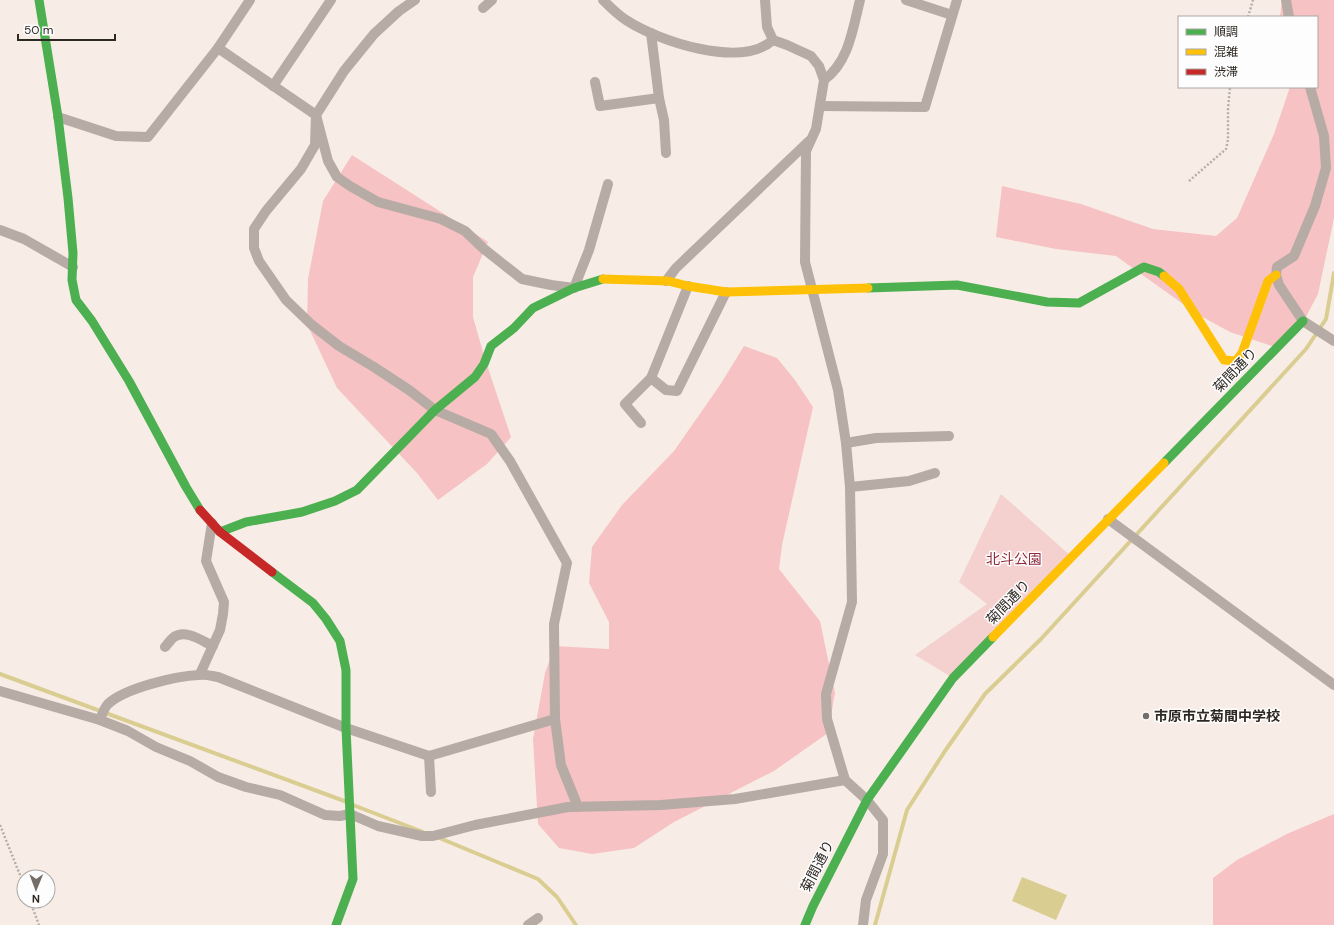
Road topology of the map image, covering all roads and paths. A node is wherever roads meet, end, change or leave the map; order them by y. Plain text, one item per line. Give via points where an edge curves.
1 (39, 0) edge
2 (250, 0) edge
3 (331, 0) edge
4 (415, 0) edge
5 (492, 0) edge
6 (603, 0) edge
7 (765, 0) edge
8 (860, 0) edge
9 (906, 0) edge
10 (957, 0) edge
11 (1253, 0) edge
12 (1286, 0) edge
13 (483, 8) dead end
14 (952, 15) junction
15 (1248, 16) edge
16 (1289, 16) edge
17 (651, 33) junction
18 (773, 40) junction
19 (218, 48) junction
20 (824, 80) junction
21 (595, 82) dead end
22 (273, 86) junction
23 (1230, 88) edge
24 (1310, 88) edge
25 (659, 98) junction
26 (820, 106) junction
27 (316, 116) junction
28 (58, 117) junction
29 (812, 137) junction
30 (666, 153) dead end
31 (1189, 181) dead end
32 (608, 184) dead end
33 (0, 230) edge
34 (73, 267) junction
35 (1276, 275) junction
36 (666, 281) junction
37 (688, 286) junction
38 (574, 288) junction
39 (812, 290) junction
40 (726, 292) junction
41 (1303, 321) junction
42 (1334, 341) edge
43 (651, 378) junction
44 (435, 410) junction
45 (641, 423) dead end
46 (949, 436) dead end
47 (846, 444) junction
48 (935, 473) dead end
49 (850, 487) junction
50 (1108, 519) junction
51 (212, 523) junction
52 (220, 532) junction
53 (213, 646) junction
54 (165, 647) dead end
55 (200, 674) junction
56 (1334, 685) edge
57 (0, 690) edge
58 (555, 719) junction
59 (100, 720) junction
60 (346, 728) junction
61 (429, 756) junction
62 (845, 780) junction
63 (431, 792) dead end
64 (867, 800) junction
65 (578, 807) junction
66 (350, 814) junction
67 (0, 825) edge
68 (17, 869) edge
69 (33, 909) edge
70 (538, 918) dead end
71 (39, 925) edge
72 (336, 925) edge
73 (528, 925) edge
74 (805, 925) edge
75 (863, 925) edge

1 - 28 street
2 - 19 street
3 - 22 street
4 - 27 street via 374,34 344,71
5 - 13 street
6 - 17 street via 626,20
7 - 18 street via 767,27
8 - 20 street via 848,47 832,74
9 - 14 street
10 - 14 street
11 - 15 path
12 - 16 street
14 - 26 street via 925,107
17 - 18 street via 688,47 712,52 748,52
17 - 25 street
18 - 20 street via 811,56 819,66
19 - 22 street
19 - 28 street via 148,136 116,136
20 - 26 street
21 - 25 street via 600,106
22 - 27 street
23 - 31 path via 1226,149
24 - 35 street via 1324,136 1326,168 1316,206 1304,235 1294,256 1277,267
25 - 30 street via 664,120
26 - 29 street
27 - 38 street via 328,161 337,177 350,186 378,202 441,219 465,232 522,279
27 - 44 street via 315,145 301,169 254,229 254,248 286,300 312,325
28 - 34 street
29 - 36 street via 676,268
29 - 39 street via 806,151 806,262
32 - 38 street via 589,250
33 - 34 street via 24,239
34 - 51 street via 72,280 76,300 116,361 186,487
35 - 39 street via 1268,281 1242,353 1236,361 1224,360 1179,289 1159,272 1144,267 1079,303 1047,302 957,285
35 - 41 street via 1279,285
36 - 37 street
36 - 38 street via 603,279
37 - 40 street
37 - 43 street
38 - 44 street via 533,308 514,328 491,346 484,364 475,377
39 - 40 street
39 - 47 street via 838,390
40 - 43 street via 677,391 666,390
41 - 42 street
41 - 50 street, 菊間通り
43 - 45 street via 625,404
44 - 52 street via 357,490 335,501 302,512 246,522
44 - 58 street via 490,434 510,461 567,563 554,624
46 - 47 street via 876,438
47 - 49 street
48 - 49 street via 909,482
49 - 62 street via 852,602 826,694 827,719
50 - 56 street
50 - 64 street, 菊間通り via 953,678
51 - 52 street
51 - 53 street via 206,561 224,602 220,630
52 - 60 street via 313,603 326,619 340,641 346,670
53 - 54 street via 184,634 174,637
53 - 55 street
55 - 59 street via 148,685 124,694 108,704
55 - 60 street via 218,677
57 - 59 street
58 - 61 street
58 - 65 street via 561,765
59 - 66 street via 128,731 218,777 280,795 325,815
60 - 61 street
60 - 66 street
61 - 63 street
62 - 64 street
62 - 65 street via 735,799 661,805
64 - 74 street, 菊間通り
64 - 75 street via 883,820 883,854 866,900
65 - 66 street via 475,825 433,836 378,826
66 - 72 street via 353,879
67 - 68 path
69 - 71 path
70 - 73 street

